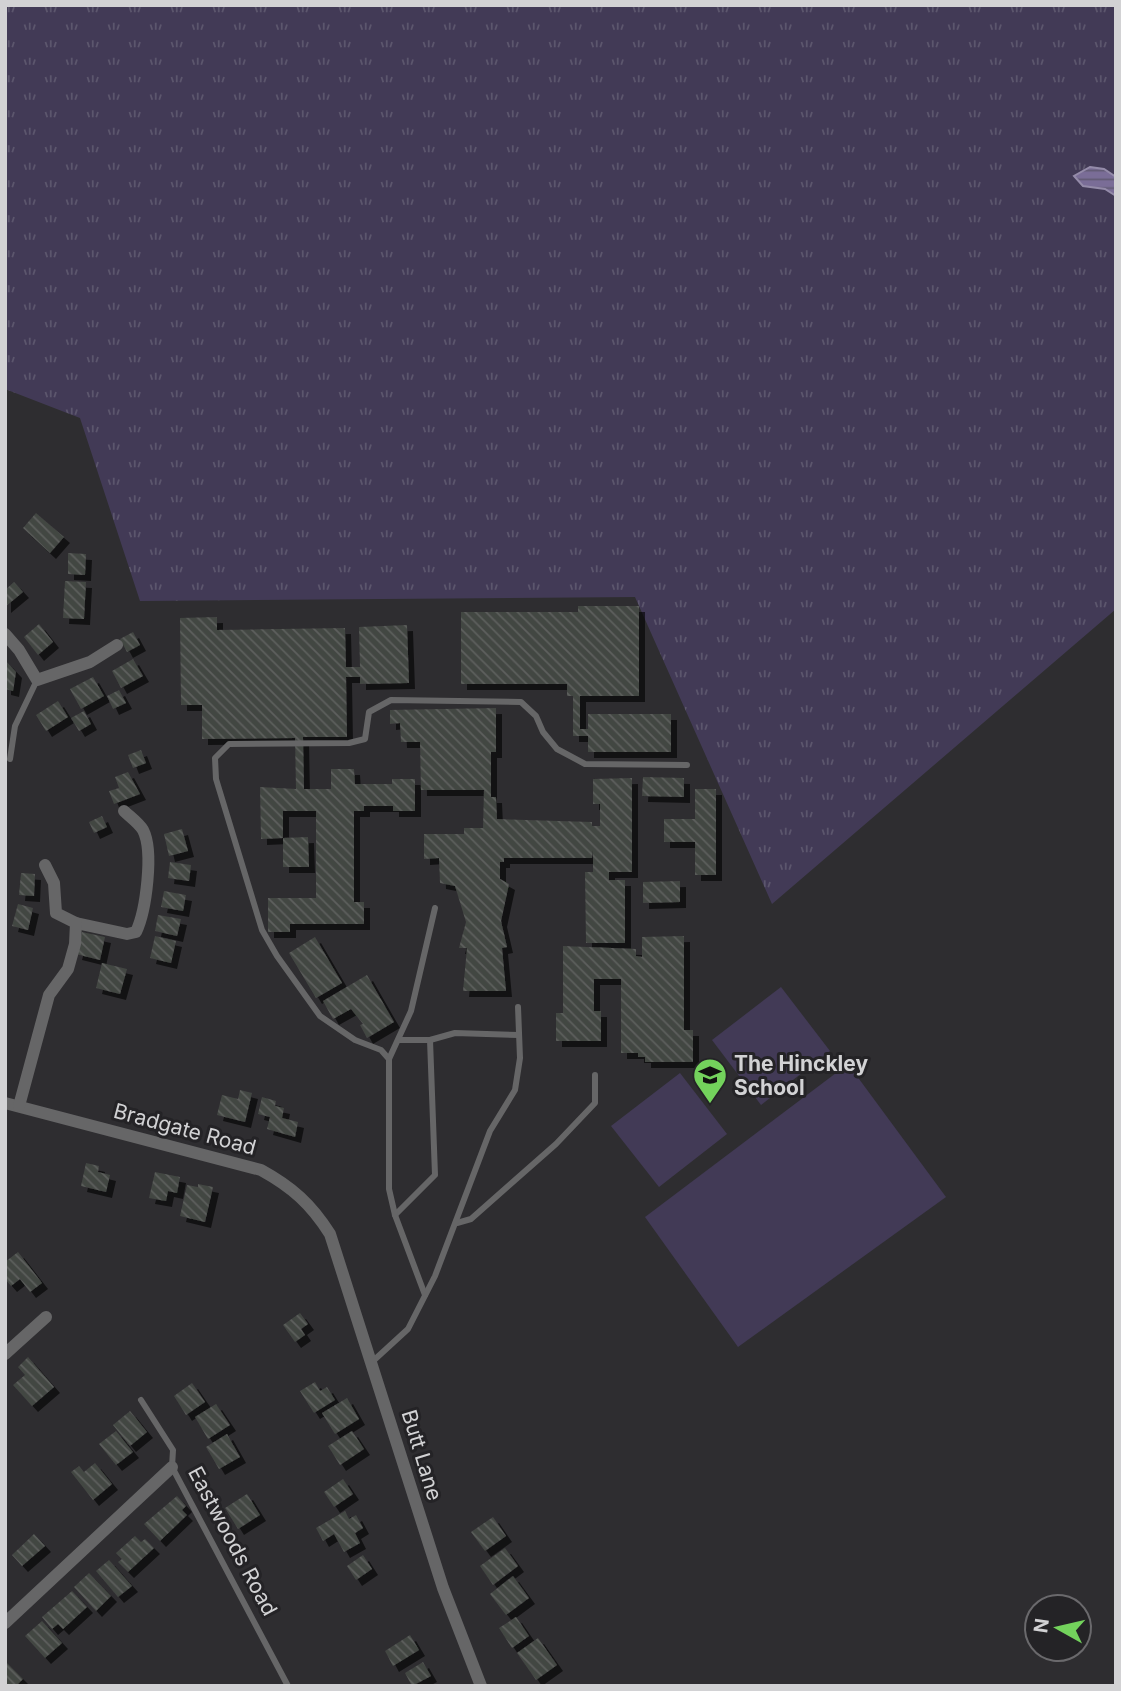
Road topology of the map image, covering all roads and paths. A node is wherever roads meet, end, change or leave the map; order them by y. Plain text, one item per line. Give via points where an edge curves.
1 (5, 634) edge
2 (117, 645) dead end
3 (37, 680) junction
4 (10, 759) dead end
5 (687, 765) dead end
6 (124, 811) dead end
7 (45, 865) dead end
8 (435, 908) dead end
9 (76, 923) junction
10 (518, 1007) dead end
11 (519, 1035) junction
12 (430, 1040) junction
13 (399, 1041) junction
14 (389, 1059) junction
15 (595, 1075) dead end
16 (12, 1104) edge
17 (395, 1215) junction
18 (457, 1223) junction
19 (330, 1234) joint
20 (425, 1295) junction
21 (46, 1317) dead end
22 (5, 1354) edge
23 (372, 1362) junction
24 (141, 1401) dead end
25 (172, 1467) junction
26 (5, 1623) edge
27 (288, 1686) edge
28 (481, 1686) edge

1 - 3 street
2 - 3 street via 90,662
3 - 4 lane via 15,726
5 - 14 lane via 585,764 557,750 536,716 521,702 488,699 391,700 369,712 365,739 349,743 229,744 215,758 216,779 262,930 320,1016
6 - 9 street via 144,831 148,872 143,918 136,932 127,934
7 - 9 street via 54,883 57,913
8 - 13 lane via 411,1011
9 - 16 street via 68,969 49,995
10 - 11 lane
11 - 12 lane via 456,1033
11 - 18 lane via 515,1090 490,1131
12 - 13 lane
12 - 17 lane via 435,1175
13 - 14 lane
14 - 17 lane via 388,1170
15 - 18 lane via 595,1103 471,1219
16 - 19 street, Bradgate Road via 261,1170 306,1200
17 - 20 lane
18 - 20 lane
19 - 23 street, Butt Lane
20 - 23 lane via 408,1329
21 - 22 street
23 - 28 street, Butt Lane via 443,1588
24 - 25 lane via 173,1450
25 - 26 street, Eastwoods Road
25 - 27 lane, Eastwoods Road

